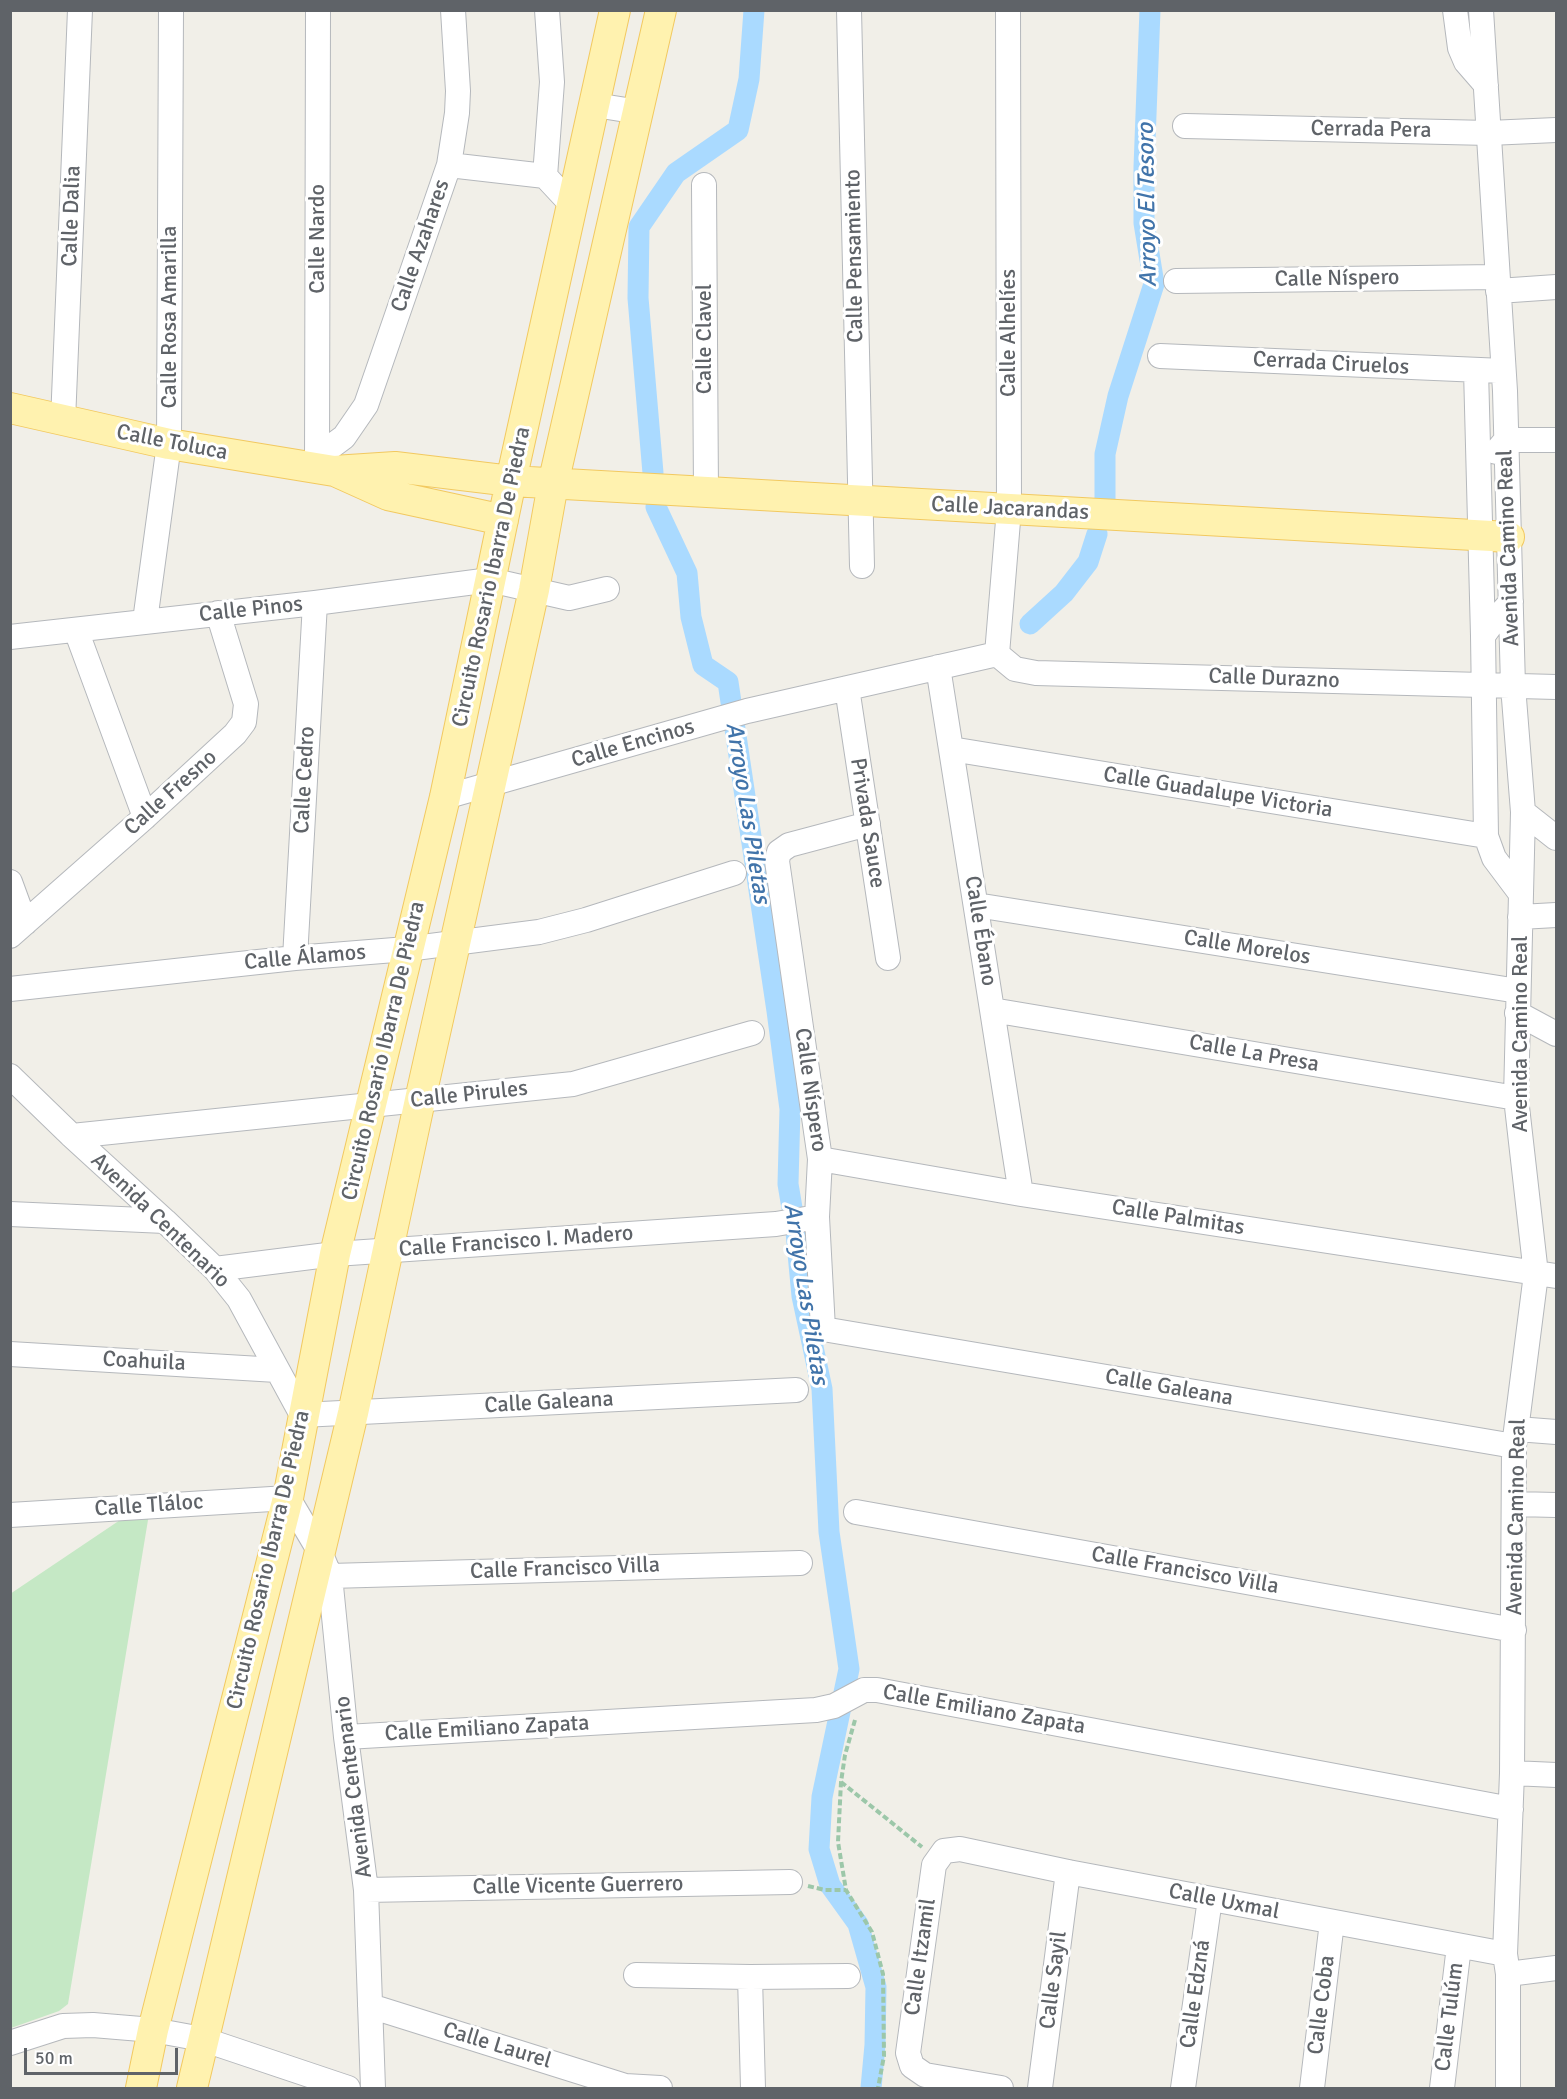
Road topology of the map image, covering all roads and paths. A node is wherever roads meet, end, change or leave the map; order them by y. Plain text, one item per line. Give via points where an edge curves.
1 (80, 10) edge
2 (171, 10) edge
3 (318, 10) edge
4 (453, 10) edge
5 (547, 10) edge
6 (615, 10) edge
7 (661, 10) edge
8 (849, 10) edge
9 (1008, 10) edge
10 (1455, 10) edge
11 (1481, 10) edge
12 (1486, 85) junction
13 (595, 105) junction
14 (639, 112) junction
15 (1185, 126) dead end
16 (1557, 130) edge
17 (1489, 133) junction
18 (449, 165) junction
19 (545, 176) junction
20 (704, 185) dead end
21 (572, 205) junction
22 (1176, 281) dead end
23 (1498, 284) junction
24 (1557, 287) edge
25 (1160, 356) dead end
26 (1476, 370) junction
27 (1503, 371) junction
28 (10, 408) edge
29 (63, 421) junction
30 (1506, 440) junction
31 (1557, 440) edge
32 (169, 444) junction
33 (323, 465) junction
34 (1479, 472) junction
35 (511, 481) junction
36 (553, 484) junction
37 (706, 493) junction
38 (861, 501) junction
39 (1009, 509) junction
40 (503, 520) junction
41 (1495, 536) junction
42 (862, 566) dead end
43 (490, 580) junction
44 (607, 589) dead end
45 (534, 590) junction
46 (1511, 602) junction
47 (315, 603) junction
48 (218, 613) junction
49 (144, 621) junction
50 (76, 630) junction
51 (1483, 636) junction
52 (10, 637) edge
53 (996, 654) junction
54 (938, 667) junction
55 (1483, 685) junction
56 (1513, 687) junction
57 (1557, 687) edge
58 (847, 688) junction
59 (951, 749) junction
60 (492, 784) junction
61 (445, 797) junction
62 (1523, 812) junction
63 (145, 817) junction
64 (868, 824) junction
65 (1485, 836) junction
66 (1557, 838) edge
67 (734, 873) dead end
68 (10, 882) edge
69 (976, 905) junction
70 (1521, 905) junction
71 (1557, 915) edge
72 (18, 930) edge
73 (456, 943) junction
74 (407, 950) junction
75 (295, 958) junction
76 (888, 958) dead end
77 (10, 989) edge
78 (1518, 1002) junction
79 (992, 1010) junction
80 (752, 1033) dead end
81 (1557, 1034) edge
82 (10, 1076) edge
83 (1516, 1098) junction
84 (420, 1100) junction
85 (370, 1105) junction
86 (72, 1136) junction
87 (820, 1159) junction
88 (1021, 1194) junction
89 (10, 1214) edge
90 (810, 1219) junction
91 (165, 1221) junction
92 (387, 1250) junction
93 (335, 1254) junction
94 (215, 1269) junction
95 (1546, 1275) edge
96 (823, 1329) joint
97 (10, 1354) edge
98 (278, 1370) junction
99 (796, 1390) dead end
100 (353, 1413) junction
101 (302, 1415) junction
102 (1557, 1432) edge
103 (1515, 1438) junction
104 (288, 1498) junction
105 (1515, 1504) junction
106 (1557, 1505) edge
107 (856, 1512) dead end
108 (10, 1515) edge
109 (800, 1563) dead end
110 (325, 1564) junction
111 (1514, 1630) junction
112 (864, 1690) junction
113 (346, 1737) junction
114 (1512, 1773) junction
115 (1557, 1774) edge
116 (841, 1782) junction
117 (1511, 1809) junction
118 (944, 1851) junction
119 (1068, 1872) junction
120 (790, 1881) dead end
121 (366, 1890) junction
122 (825, 1890) dead end
123 (846, 1890) junction
124 (1210, 1899) junction
125 (1332, 1922) junction
126 (1459, 1946) junction
127 (1506, 1964) junction
128 (1557, 1968) edge
129 (636, 1975) dead end
130 (848, 1976) dead end
131 (750, 1977) junction
132 (370, 2006) junction
133 (153, 2030) junction
134 (202, 2039) junction
135 (10, 2043) edge
136 (141, 2088) edge
137 (192, 2088) edge
138 (348, 2088) edge
139 (373, 2088) edge
140 (660, 2088) edge
141 (753, 2088) edge
142 (878, 2088) edge
143 (1001, 2088) edge
144 (1040, 2088) edge
145 (1183, 2088) edge
146 (1312, 2088) edge
147 (1442, 2088) edge
148 (1508, 2088) edge

1 - 29 street, Calle Dalia
2 - 32 street, Calle Rosa Amarilla
3 - 33 street, Calle Nardo
4 - 18 street, Calle Azahares via 458,91
5 - 19 street via 552,82
6 - 13 main road, Circuito Rosario Ibarra De Piedra
7 - 14 main road
8 - 38 street, Calle Pensamiento
9 - 39 street, Calle Alhelíes
10 - 12 street via 1460,48 1466,62
11 - 12 street, Avenida Camino Real
12 - 17 street, Avenida Camino Real
13 - 14 street
13 - 21 main road, Circuito Rosario Ibarra De Piedra
14 - 36 main road
15 - 17 street, Cerrada Pera
16 - 17 street, Cerrada Pera
17 - 23 street, Avenida Camino Real
18 - 19 street
18 - 33 street, Calle Azahares via 366,405
19 - 21 street
20 - 37 street, Calle Clavel
21 - 35 main road, Circuito Rosario Ibarra De Piedra
22 - 23 street, Calle Níspero
23 - 24 street, Calle Níspero
23 - 27 street, Avenida Camino Real
25 - 26 street, Cerrada Ciruelos
26 - 27 street, Cerrada Ciruelos
26 - 34 street
27 - 30 street, Avenida Camino Real
28 - 29 main road, Calle Toluca
29 - 32 main road, Calle Toluca
30 - 31 street
30 - 34 street
30 - 41 street, Avenida Camino Real
32 - 33 main road, Calle Toluca
32 - 49 street, Calle Rosa Amarilla
33 - 35 main road, Calle Toluca via 395,467
33 - 40 main road, Calle Toluca via 388,495
34 - 41 street
35 - 36 main road, Calle Jacarandas
35 - 40 main road, Circuito Rosario Ibarra De Piedra
36 - 37 main road, Calle Jacarandas
36 - 45 main road
37 - 38 main road, Calle Jacarandas
38 - 39 main road, Calle Jacarandas
38 - 42 street, Calle Pensamiento
39 - 41 main road, Calle Jacarandas
39 - 53 street, Calle Alhelíes
40 - 43 main road, Circuito Rosario Ibarra De Piedra
41 - 46 street, Avenida Camino Real
41 - 51 street
43 - 45 street
43 - 47 street, Calle Pinos
43 - 61 main road, Circuito Rosario Ibarra De Piedra
44 - 45 street via 569,598
45 - 60 main road
46 - 51 street
46 - 56 street, Avenida Camino Real
47 - 48 street, Calle Pinos
47 - 75 street, Calle Cedro
48 - 49 street, Calle Pinos
48 - 63 street, Calle Fresno via 246,705 244,722
49 - 50 street, Calle Pinos
50 - 52 street, Calle Pinos
50 - 63 street
51 - 55 street
53 - 54 street, Calle Encinos
53 - 55 street, Calle Durazno via 1015,669 1036,673
54 - 58 street, Calle Encinos
54 - 59 street, Calle Ébano
55 - 56 street, Calle Durazno
55 - 65 street
56 - 57 street, Calle Durazno
56 - 62 street, Avenida Camino Real
58 - 60 street, Calle Encinos via 747,711
58 - 64 street, Privada Sauce
59 - 65 street, Calle Guadalupe Victoria
59 - 69 street, Calle Ébano
60 - 61 street, Calle Encinos
60 - 73 main road
61 - 74 main road, Circuito Rosario Ibarra De Piedra
62 - 66 street
62 - 70 street, Avenida Camino Real
63 - 72 street, Calle Fresno
64 - 76 street, Privada Sauce
64 - 87 street, Calle Níspero via 789,845 779,852 777,861
65 - 70 street
67 - 73 street, Calle Álamos via 539,932
68 - 72 street
69 - 78 street, Calle Morelos
69 - 79 street, Calle Ébano
70 - 71 street
70 - 78 street, Avenida Camino Real
73 - 74 street, Calle Álamos
73 - 84 main road
74 - 75 street, Calle Álamos
74 - 85 main road, Circuito Rosario Ibarra De Piedra
75 - 77 street, Calle Álamos
78 - 81 street, Calle Morelos
78 - 83 street, Avenida Camino Real
79 - 83 street, Calle La Presa
79 - 88 street, Calle Ébano
80 - 84 street, Calle Pirules via 573,1084
82 - 86 street, Avenida Centenario
83 - 95 street, Avenida Camino Real
84 - 85 street, Calle Pirules
84 - 92 main road
85 - 86 street, Calle Pirules
85 - 93 main road, Circuito Rosario Ibarra De Piedra
86 - 91 street, Avenida Centenario
87 - 88 street, Calle Palmitas
87 - 90 street, Calle Níspero
88 - 95 street, Calle Palmitas
89 - 91 street
90 - 92 street, Calle Francisco I. Madero
90 - 96 street, Calle Níspero
91 - 94 street, Avenida Centenario
92 - 93 street, Calle Francisco I. Madero
92 - 100 main road
93 - 94 street, Calle Francisco I. Madero
93 - 101 main road, Circuito Rosario Ibarra De Piedra
94 - 98 street, Avenida Centenario via 239,1299
95 - 103 street, Avenida Camino Real
96 - 103 street, Calle Galeana
97 - 98 street, Coahuila
98 - 101 street, Avenida Centenario
99 - 100 street, Calle Galeana
100 - 101 street, Calle Galeana
100 - 110 main road
101 - 104 main road, Circuito Rosario Ibarra De Piedra
102 - 103 street, Calle Galeana
103 - 105 street, Avenida Camino Real
104 - 108 street, Calle Tláloc
104 - 110 street, Avenida Centenario
104 - 133 main road, Circuito Rosario Ibarra De Piedra
105 - 106 street
105 - 111 street, Avenida Camino Real
107 - 111 street, Calle Francisco Villa
109 - 110 street, Calle Francisco Villa
110 - 113 street, Avenida Centenario
110 - 134 main road
111 - 114 street, Avenida Camino Real
112 - 113 street, Calle Emiliano Zapata via 834,1706 816,1710
112 - 116 path
112 - 117 street, Calle Emiliano Zapata
113 - 121 street, Avenida Centenario
114 - 115 street
114 - 117 street, Avenida Camino Real
116 - 118 path via 919,1846
116 - 123 path via 838,1842
117 - 127 street, Avenida Camino Real
118 - 119 street, Calle Uxmal via 960,1850
118 - 143 street, Calle Itzamil via 934,1865 908,2053 912,2066 925,2075
119 - 124 street, Calle Uxmal
119 - 144 street, Calle Sayil
120 - 121 street, Calle Vicente Guerrero
121 - 132 street, Avenida Centenario
122 - 123 path
123 - 142 path via 872,1932 884,1974 884,2056
124 - 125 street, Calle Uxmal
124 - 145 street, Calle Edzná
125 - 126 street, Calle Uxmal
125 - 146 street, Calle Coba
126 - 127 street, Calle Uxmal
126 - 147 street, Calle Tulúm
127 - 128 street, Calle Uxmal
127 - 148 street, Avenida Camino Real
129 - 131 street
130 - 131 street
131 - 141 street
132 - 139 street, Avenida Centenario
132 - 140 street, Calle Laurel via 625,2086
133 - 134 street
133 - 135 street via 63,2026
133 - 136 main road, Circuito Rosario Ibarra De Piedra
134 - 137 main road
134 - 138 street

